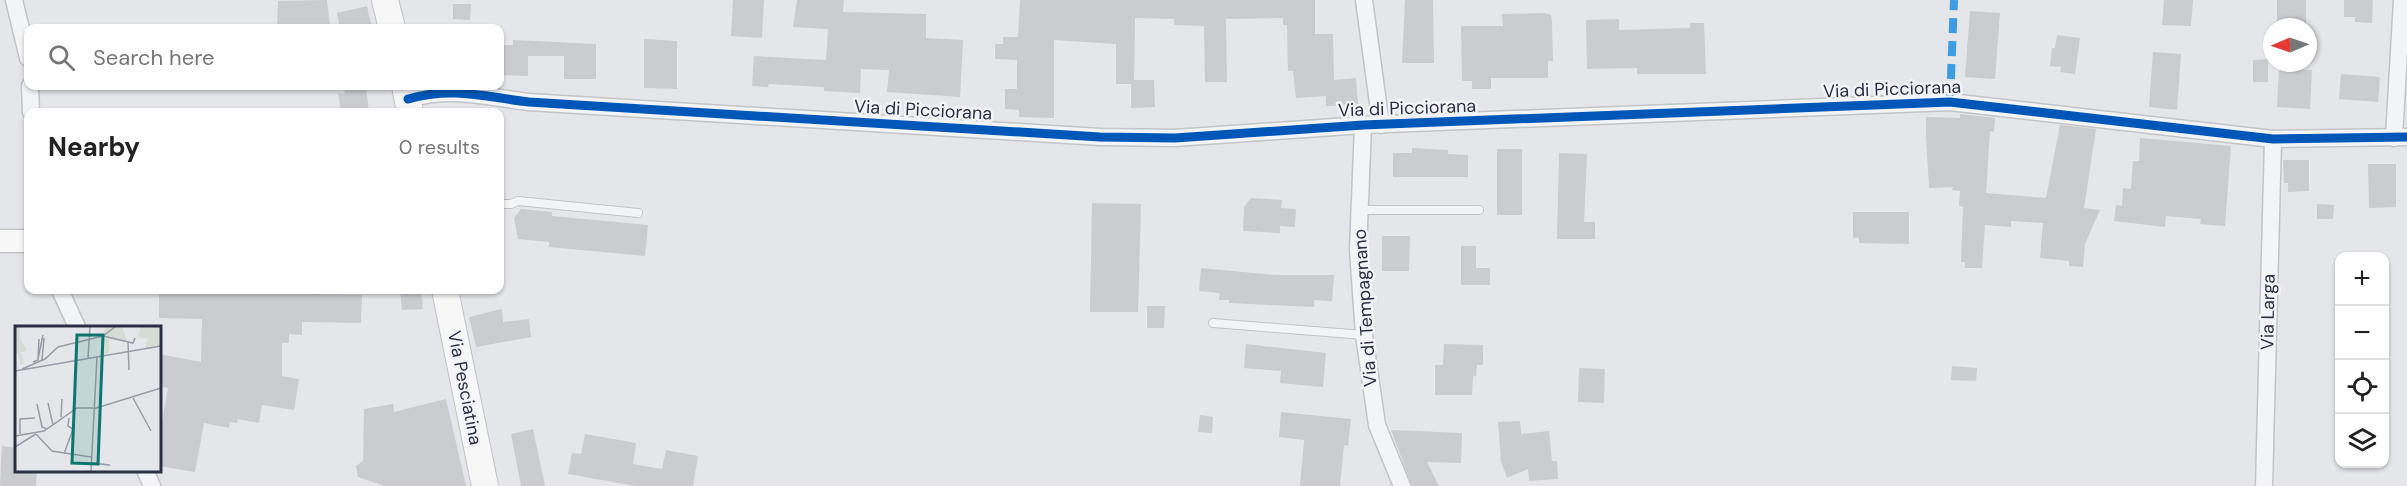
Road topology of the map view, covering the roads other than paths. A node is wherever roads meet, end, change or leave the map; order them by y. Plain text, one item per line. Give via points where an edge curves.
1 (14, 0) edge
2 (385, 0) edge
3 (1364, 0) edge
4 (2402, 0) edge
5 (391, 24) edge
6 (24, 41) edge
7 (30, 90) edge
8 (408, 99) edge
9 (31, 108) edge
10 (1364, 125) junction
11 (1381, 125) junction
12 (2401, 137) edge
13 (2272, 139) junction
14 (504, 204) edge
15 (1359, 210) junction
16 (1479, 210) dead end
17 (638, 213) dead end
18 (0, 241) edge
19 (24, 241) edge
20 (62, 294) edge
21 (446, 294) edge
22 (1213, 323) dead end
23 (77, 326) edge
24 (1364, 335) junction
25 (145, 471) edge
26 (152, 486) edge
27 (485, 486) edge
28 (1402, 486) edge
29 (2264, 486) edge

1 - 6 street
2 - 5 main road
3 - 11 street
4 - 12 street
7 - 9 street
8 - 10 street, Via di Picciorana via 424,94 471,92 530,102 1100,137 1175,138
10 - 11 street, Via di Picciorana
10 - 15 street, Via di Tempagnano
11 - 13 street, Via di Picciorana via 1950,102
12 - 13 street, Via di Picciorana
13 - 29 street, Via Larga
14 - 17 lane via 518,201
15 - 16 lane
15 - 24 street, Via di Tempagnano
18 - 19 street
20 - 23 street
21 - 27 main road, Via Pesciatina
22 - 24 lane
24 - 28 street, Via di Tempagnano via 1377,425
25 - 26 street

